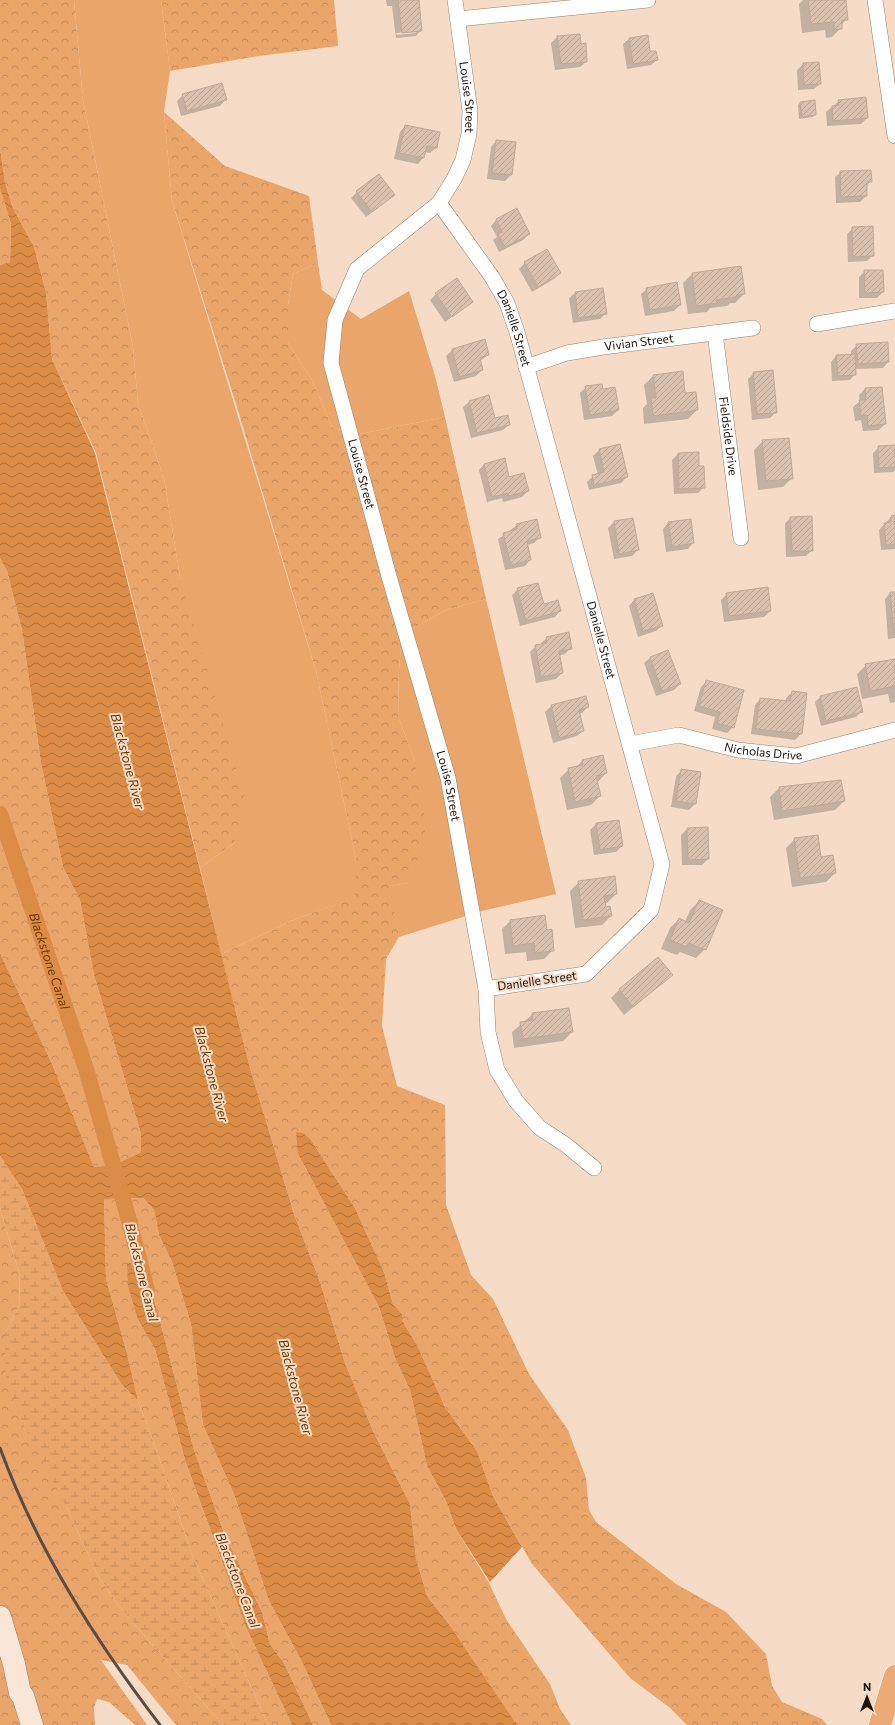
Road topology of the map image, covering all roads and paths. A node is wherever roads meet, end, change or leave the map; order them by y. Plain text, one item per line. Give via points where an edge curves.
1 (455, 0) edge
2 (648, 0) edge
3 (875, 0) edge
4 (458, 19) junction
5 (895, 136) edge
6 (439, 203) junction
7 (895, 311) edge
8 (817, 324) dead end
9 (753, 328) dead end
10 (715, 333) junction
11 (526, 367) junction
12 (741, 538) dead end
13 (895, 730) edge
14 (630, 744) junction
15 (486, 989) junction
16 (594, 1168) dead end
17 (0, 1617) edge
18 (895, 1676) edge
19 (32, 1725) edge
20 (880, 1725) edge

1 - 4 street, Louise Street
2 - 4 street
3 - 5 street
4 - 6 street, Louise Street via 470,112 469,134 463,160
6 - 11 street, Danielle Street via 492,276 507,303
6 - 15 street, Louise Street via 357,269 335,320 331,363 390,580 448,778
7 - 8 street
9 - 10 street, Vivian Street
10 - 11 street, Vivian Street via 574,352
10 - 12 street, Fieldside Drive
11 - 14 street, Danielle Street
13 - 14 street, Nicholas Drive via 796,756 738,750 679,735
14 - 15 street, Danielle Street via 662,864 651,910 586,974
15 - 16 street, Louise Street via 488,1032 497,1070 512,1095 540,1128
17 - 19 main road via 20,1693
18 - 20 highway

